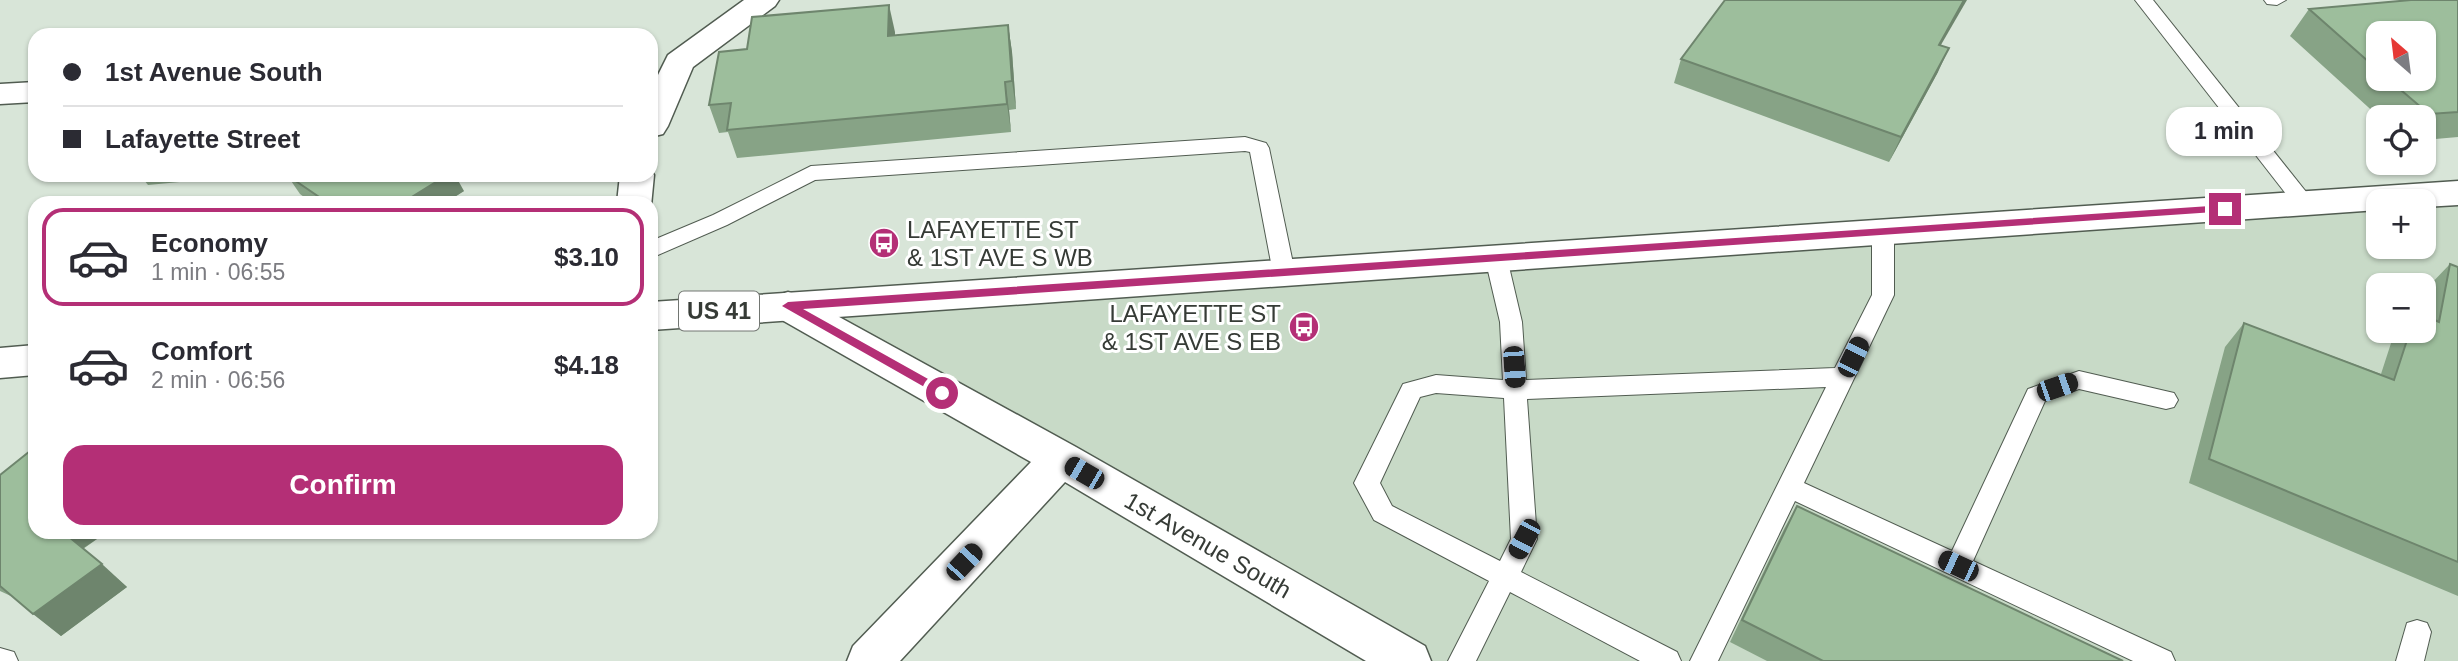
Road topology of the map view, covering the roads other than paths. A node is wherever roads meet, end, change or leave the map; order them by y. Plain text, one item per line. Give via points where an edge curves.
1 (764, 0) edge
2 (2144, 0) edge
3 (28, 92) edge
4 (0, 94) edge
5 (658, 110) edge
6 (2458, 193) edge
7 (2304, 203) junction
8 (1883, 232) junction
9 (658, 247) edge
10 (1496, 258) junction
11 (1284, 273) junction
12 (788, 306) junction
13 (658, 315) edge
14 (28, 361) edge
15 (0, 363) edge
16 (1843, 377) junction
17 (1516, 390) junction
18 (2166, 400) dead end
19 (1061, 459) junction
20 (1789, 487) junction
21 (1958, 566) junction
22 (1505, 575) junction
23 (2417, 632) dead end
24 (870, 661) edge
25 (1408, 661) edge
26 (1462, 661) edge
27 (1667, 661) edge
28 (1704, 661) edge
29 (2161, 661) edge
30 (2410, 661) edge

1 - 5 main road via 679,62
2 - 7 lane
3 - 4 main road
6 - 7 main road, US 41
7 - 8 main road, US 41
8 - 10 main road, US 41
8 - 16 lane via 1883,295
9 - 11 lane via 811,173 1245,144 1259,148
10 - 11 main road, US 41
10 - 17 lane via 1511,322
11 - 12 main road, US 41
12 - 13 main road, US 41
12 - 19 main road, 1st Avenue South
14 - 15 main road
16 - 17 lane
16 - 20 lane
17 - 22 lane via 1524,539
17 - 22 lane via 1436,384 1411,390 1367,483 1383,513
18 - 21 lane via 2079,380 2036,395
19 - 24 main road
19 - 25 main road, 1st Avenue South
20 - 21 lane
20 - 28 lane
21 - 29 lane
22 - 26 lane
22 - 27 lane
23 - 30 lane

